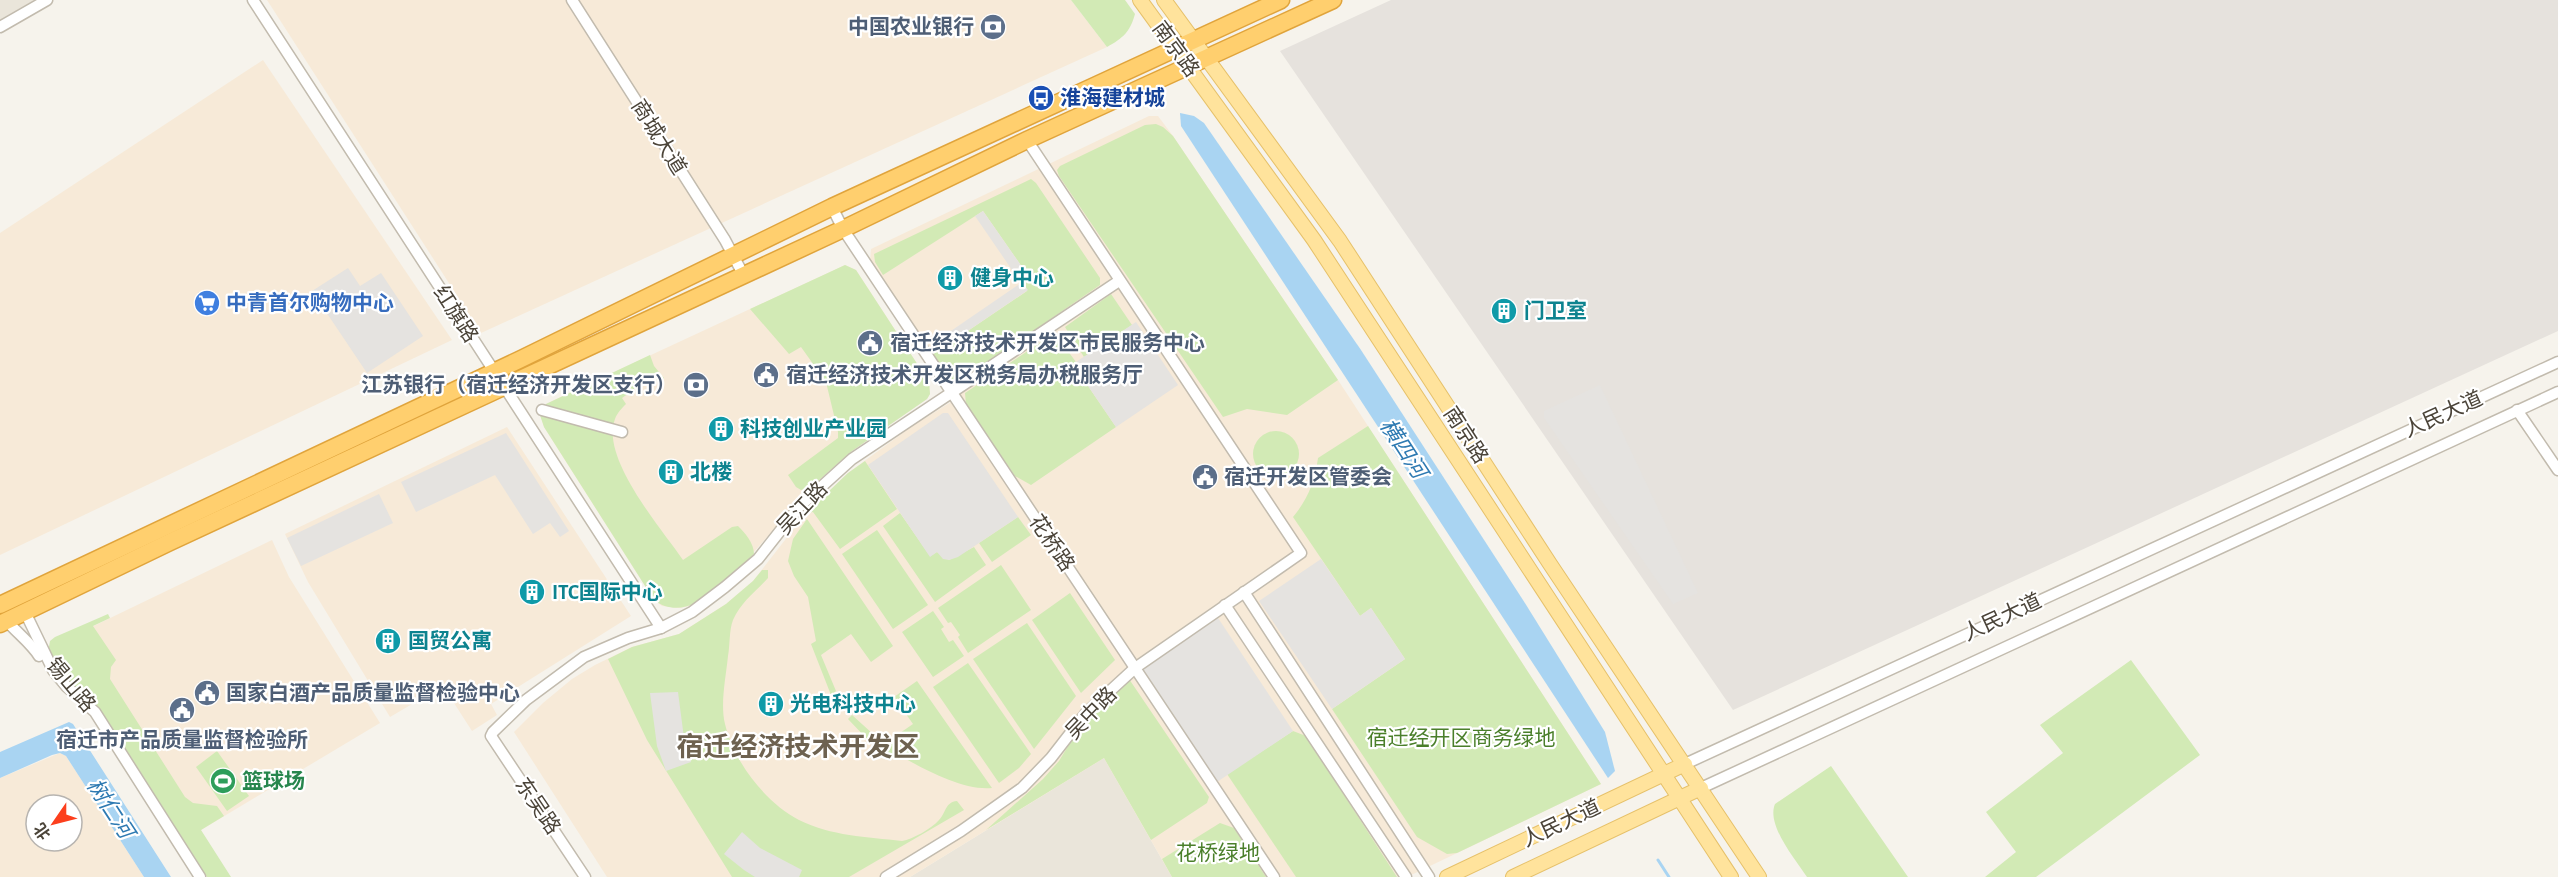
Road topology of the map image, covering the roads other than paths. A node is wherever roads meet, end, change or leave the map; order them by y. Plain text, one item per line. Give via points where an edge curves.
1 (47, 0) edge
2 (253, 0) edge
3 (572, 0) edge
4 (1140, 0) edge
5 (1164, 0) edge
6 (1281, 0) edge
7 (1333, 0) edge
8 (0, 27) edge
9 (1194, 40) junction
10 (1175, 48) junction
11 (1208, 58) junction
12 (1189, 67) junction
13 (1027, 140) junction
14 (832, 207) junction
15 (843, 230) junction
16 (734, 257) junction
17 (744, 276) junction
18 (1119, 281) junction
19 (2558, 362) edge
20 (494, 372) junction
21 (504, 388) junction
22 (2558, 392) edge
23 (952, 393) junction
24 (542, 410) dead end
25 (2517, 410) junction
26 (622, 432) dead end
27 (2558, 470) edge
28 (1244, 592) junction
29 (0, 605) edge
30 (1225, 605) junction
31 (24, 612) junction
32 (4, 622) edge
33 (661, 628) junction
34 (1135, 668) junction
35 (491, 736) joint
36 (1685, 764) junction
37 (1663, 774) junction
38 (1701, 788) junction
39 (1679, 799) junction
40 (193, 877) edge
41 (200, 877) edge
42 (585, 877) edge
43 (886, 877) edge
44 (1274, 877) edge
45 (1406, 877) edge
46 (1429, 877) edge
47 (1447, 877) edge
48 (1513, 877) edge
49 (1731, 877) edge
50 (1759, 877) edge

1 - 8 street
2 - 20 street, 红旗路
3 - 16 street, 商城大道
4 - 10 main road, 南京路
5 - 9 main road, 南京路
6 - 9 highway
7 - 11 highway
9 - 10 highway
9 - 11 main road, 南京路
10 - 12 main road, 南京路
10 - 14 highway
11 - 12 highway
11 - 36 main road, 南京路 via 1340,242
12 - 13 highway
12 - 37 main road, 南京路 via 1314,240
13 - 15 highway
13 - 18 street
14 - 15 street, 花桥路
14 - 16 highway
15 - 17 highway
15 - 23 street, 花桥路
16 - 17 street, 商城大道
16 - 20 highway
17 - 21 highway
18 - 23 street, 吴江路
18 - 28 street, 吴中路 via 1301,553
19 - 36 street, 人民大道
20 - 21 street, 红旗路
20 - 29 highway
21 - 31 highway
21 - 33 street, 红旗路
22 - 25 street, 人民大道
23 - 33 street, 吴江路 via 852,459 799,507 750,566 692,612
23 - 34 street, 花桥路
24 - 26 street
25 - 27 street
25 - 38 street, 人民大道
28 - 30 street, 吴中路
28 - 46 street
30 - 34 street, 吴中路
30 - 45 street
31 - 32 highway
31 - 41 street, 锡山路 via 53,670 95,712
32 - 40 street, 锡山路 via 34,647 60,688 89,716
33 - 35 street, 吴江路 via 584,657 526,700
34 - 43 street, 吴中路 via 1086,713 1022,788
34 - 44 street, 花桥路
35 - 42 street, 东吴路
36 - 37 main road, 人民大道
36 - 38 main road, 南京路
37 - 39 main road, 南京路
37 - 47 main road, 人民大道
38 - 39 main road, 人民大道
38 - 50 main road, 南京路
39 - 48 main road, 人民大道
39 - 49 main road, 南京路

